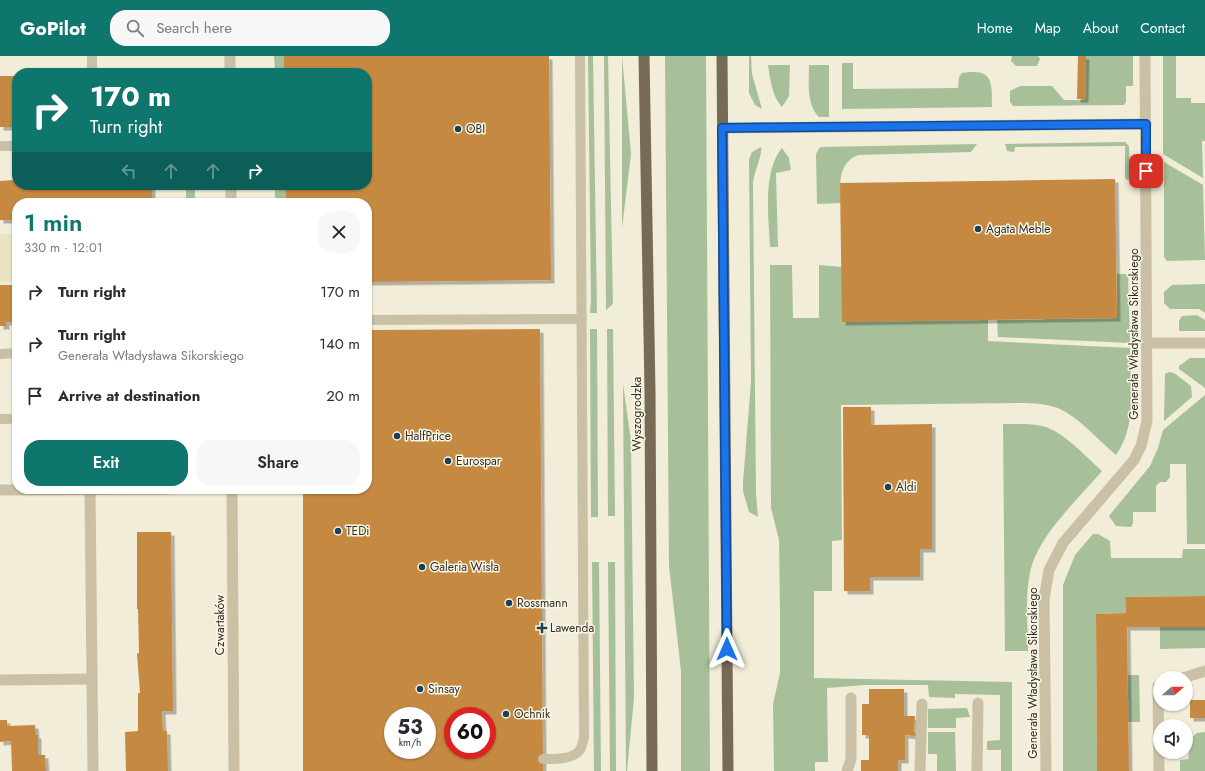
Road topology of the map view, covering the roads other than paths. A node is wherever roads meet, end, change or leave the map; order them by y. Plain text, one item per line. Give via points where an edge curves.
1 (92, 56) edge
2 (230, 56) edge
3 (580, 56) edge
4 (640, 56) edge
5 (644, 56) edge
6 (722, 56) edge
7 (1145, 56) edge
8 (92, 68) edge
9 (230, 68) edge
10 (644, 114) junction
11 (1146, 124) junction
12 (722, 128) junction
13 (0, 146) edge
14 (12, 146) edge
15 (582, 319) junction
16 (372, 320) edge
17 (1148, 343) junction
18 (1205, 343) edge
19 (12, 353) edge
20 (0, 354) edge
21 (0, 490) edge
22 (12, 490) edge
23 (90, 494) edge
24 (232, 494) edge
25 (1205, 671) edge
26 (1193, 675) edge
27 (92, 679) junction
28 (0, 680) edge
29 (851, 698) dead end
30 (978, 702) dead end
31 (922, 704) dead end
32 (1158, 711) edge
33 (543, 759) dead end
34 (233, 768) edge
35 (93, 771) edge
36 (652, 771) edge
37 (728, 771) edge
38 (847, 771) edge
39 (920, 771) edge
40 (977, 771) edge
41 (1046, 771) edge
42 (1159, 771) edge

1 - 8 lane
2 - 9 street
3 - 15 lane
4 - 10 lane
5 - 10 main road, Wyszogrodzka
6 - 12 main road
7 - 11 street, Generała Władysława Sikorskiego
10 - 36 main road, Wyszogrodzka via 650,391
11 - 12 street
11 - 17 street, Generała Władysława Sikorskiego
12 - 37 main road
13 - 14 lane
15 - 16 lane
15 - 33 lane via 584,738 580,750 571,756
17 - 18 street
17 - 41 street, Generała Władysława Sikorskiego via 1147,421 1141,446 1130,466 1063,543 1049,570 1044,599
19 - 20 lane
21 - 22 street
23 - 27 street
24 - 34 street, Czwartaków
25 - 26 street
27 - 28 street
27 - 35 street
29 - 38 street via 851,760
30 - 40 street
31 - 39 street
32 - 42 street

